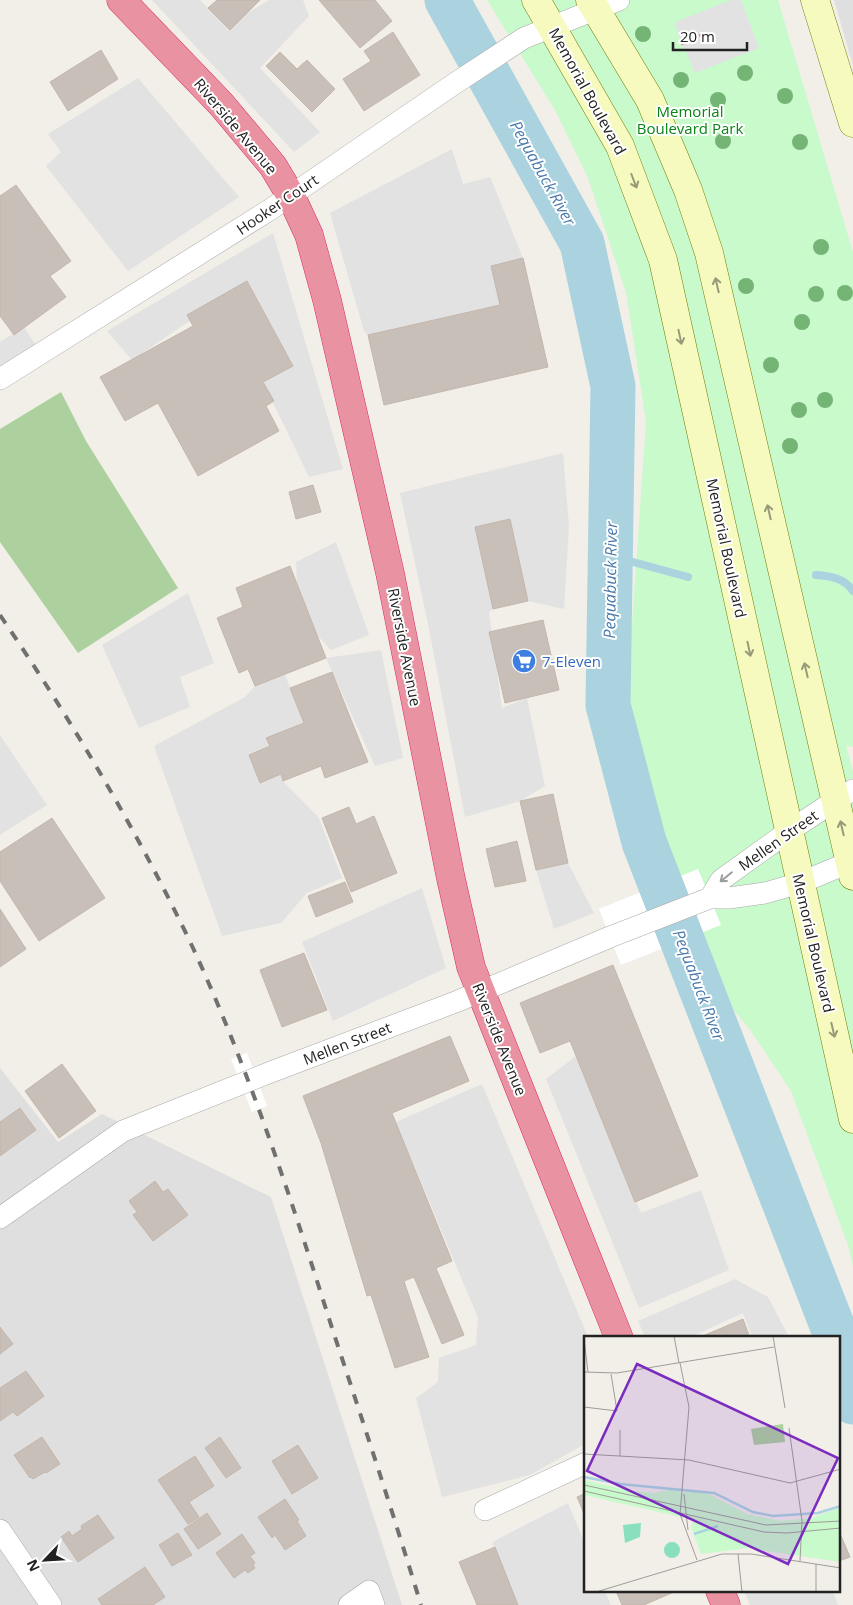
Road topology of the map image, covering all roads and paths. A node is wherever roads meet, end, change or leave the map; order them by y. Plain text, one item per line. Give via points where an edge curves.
1 (121, 0) edge
2 (536, 0) edge
3 (815, 0) edge
4 (602, 3) edge
5 (553, 27) junction
6 (701, 35) dead end
7 (681, 44) dead end
8 (853, 123) edge
9 (291, 196) junction
10 (0, 379) edge
11 (844, 795) edge
12 (789, 831) junction
13 (852, 866) edge
14 (800, 883) junction
15 (710, 898) junction
16 (481, 991) junction
17 (853, 1119) edge
18 (0, 1218) edge
19 (618, 1336) edge
20 (584, 1464) edge
21 (485, 1510) dead end
22 (0, 1530) edge
23 (720, 1592) edge
24 (372, 1598) edge
25 (51, 1605) edge
26 (349, 1605) edge
27 (726, 1605) edge

1 - 9 highway, Riverside Avenue via 227,111 273,166
2 - 5 main road, Memorial Boulevard
3 - 8 main road
4 - 5 street, Hooker Court
11 -> 4 main road via 709,253 688,190 650,100
5 - 9 street, Hooker Court via 524,38
5 -> 12 main road, Memorial Boulevard via 620,146 663,260
6 - 7 path
9 - 10 street, Hooker Court
9 - 16 highway, Riverside Avenue via 309,235 327,300 390,573 458,913 471,967
11 - 12 street, Mellen Street
13 -> 11 main road
12 - 14 main road, Memorial Boulevard
12 -> 15 street, Mellen Street via 721,880
13 - 14 street, Mellen Street
14 - 15 street, Mellen Street via 765,893
14 -> 17 main road, Memorial Boulevard
15 - 16 street, Mellen Street
16 - 18 street, Mellen Street via 123,1131
16 - 19 highway, Riverside Avenue
20 - 21 street
22 - 25 street
23 - 27 highway
24 - 26 street

